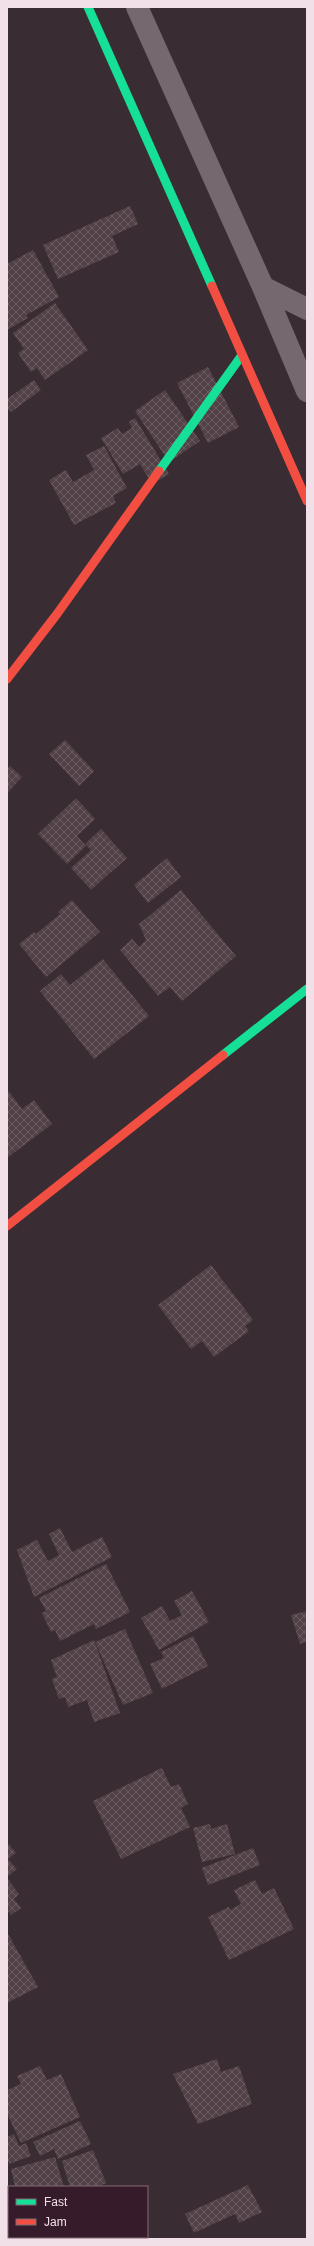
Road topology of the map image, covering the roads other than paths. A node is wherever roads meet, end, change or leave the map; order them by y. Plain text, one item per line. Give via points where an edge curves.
1 (88, 7) edge
2 (137, 7) edge
3 (263, 287) junction
4 (307, 309) edge
5 (242, 355) junction
6 (307, 391) edge
7 (307, 501) edge
8 (7, 679) edge
9 (307, 989) edge
10 (7, 1226) edge

1 - 5 street
2 - 3 street
3 - 4 street
3 - 6 street
5 - 7 street
5 - 8 street via 57,614
9 - 10 street

